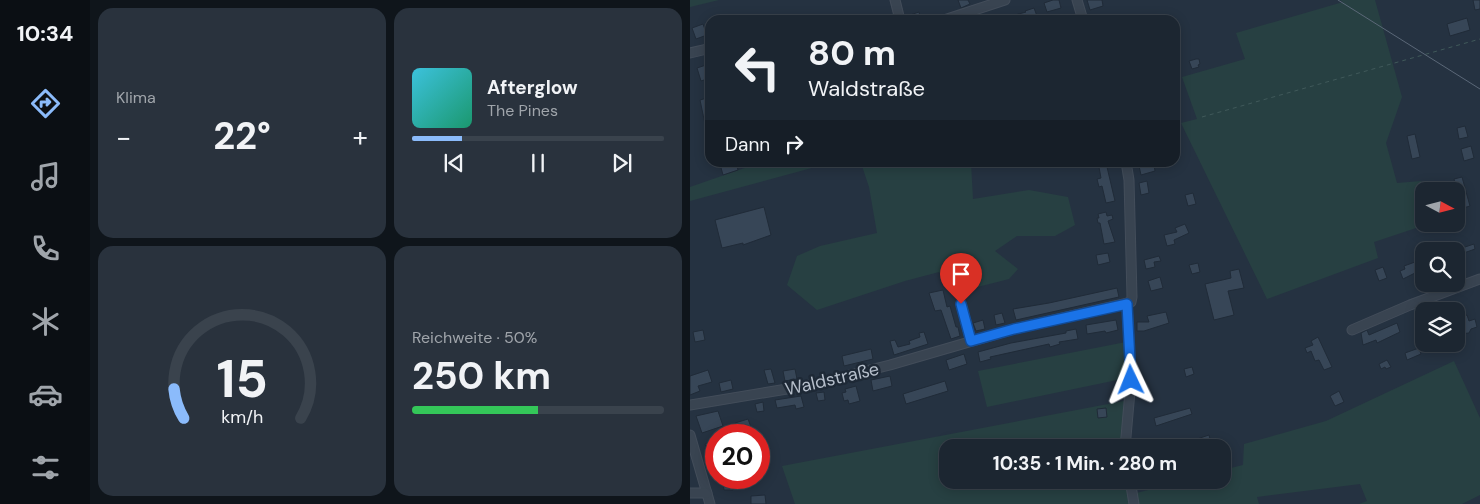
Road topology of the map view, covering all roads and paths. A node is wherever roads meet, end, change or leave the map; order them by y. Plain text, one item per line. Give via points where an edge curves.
1 (895, 0) edge
2 (1005, 0) edge
3 (1077, 0) edge
4 (984, 4) edge
5 (899, 15) edge
6 (956, 15) edge
7 (1082, 15) edge
8 (1480, 39) edge
9 (705, 49) edge
10 (690, 53) edge
11 (1202, 117) dead end
12 (1127, 167) edge
13 (1480, 279) edge
14 (961, 304) dead end
15 (1127, 304) junction
16 (1352, 330) dead end
17 (971, 341) junction
18 (690, 405) edge
19 (690, 435) edge
20 (1126, 439) edge
21 (1132, 489) edge
22 (690, 492) edge
23 (707, 493) junction
24 (710, 504) edge
25 (1134, 504) edge

1 - 5 street
2 - 4 street
3 - 7 street
4 - 6 street
8 - 11 path
9 - 10 street
12 - 15 street via 1132,272 1132,297
13 - 16 street
14 - 17 street
15 - 17 street, Waldstraße
15 - 20 street via 1131,380
17 - 18 street, Waldstraße via 814,384
19 - 23 street
21 - 25 street
22 - 23 street
23 - 24 street

